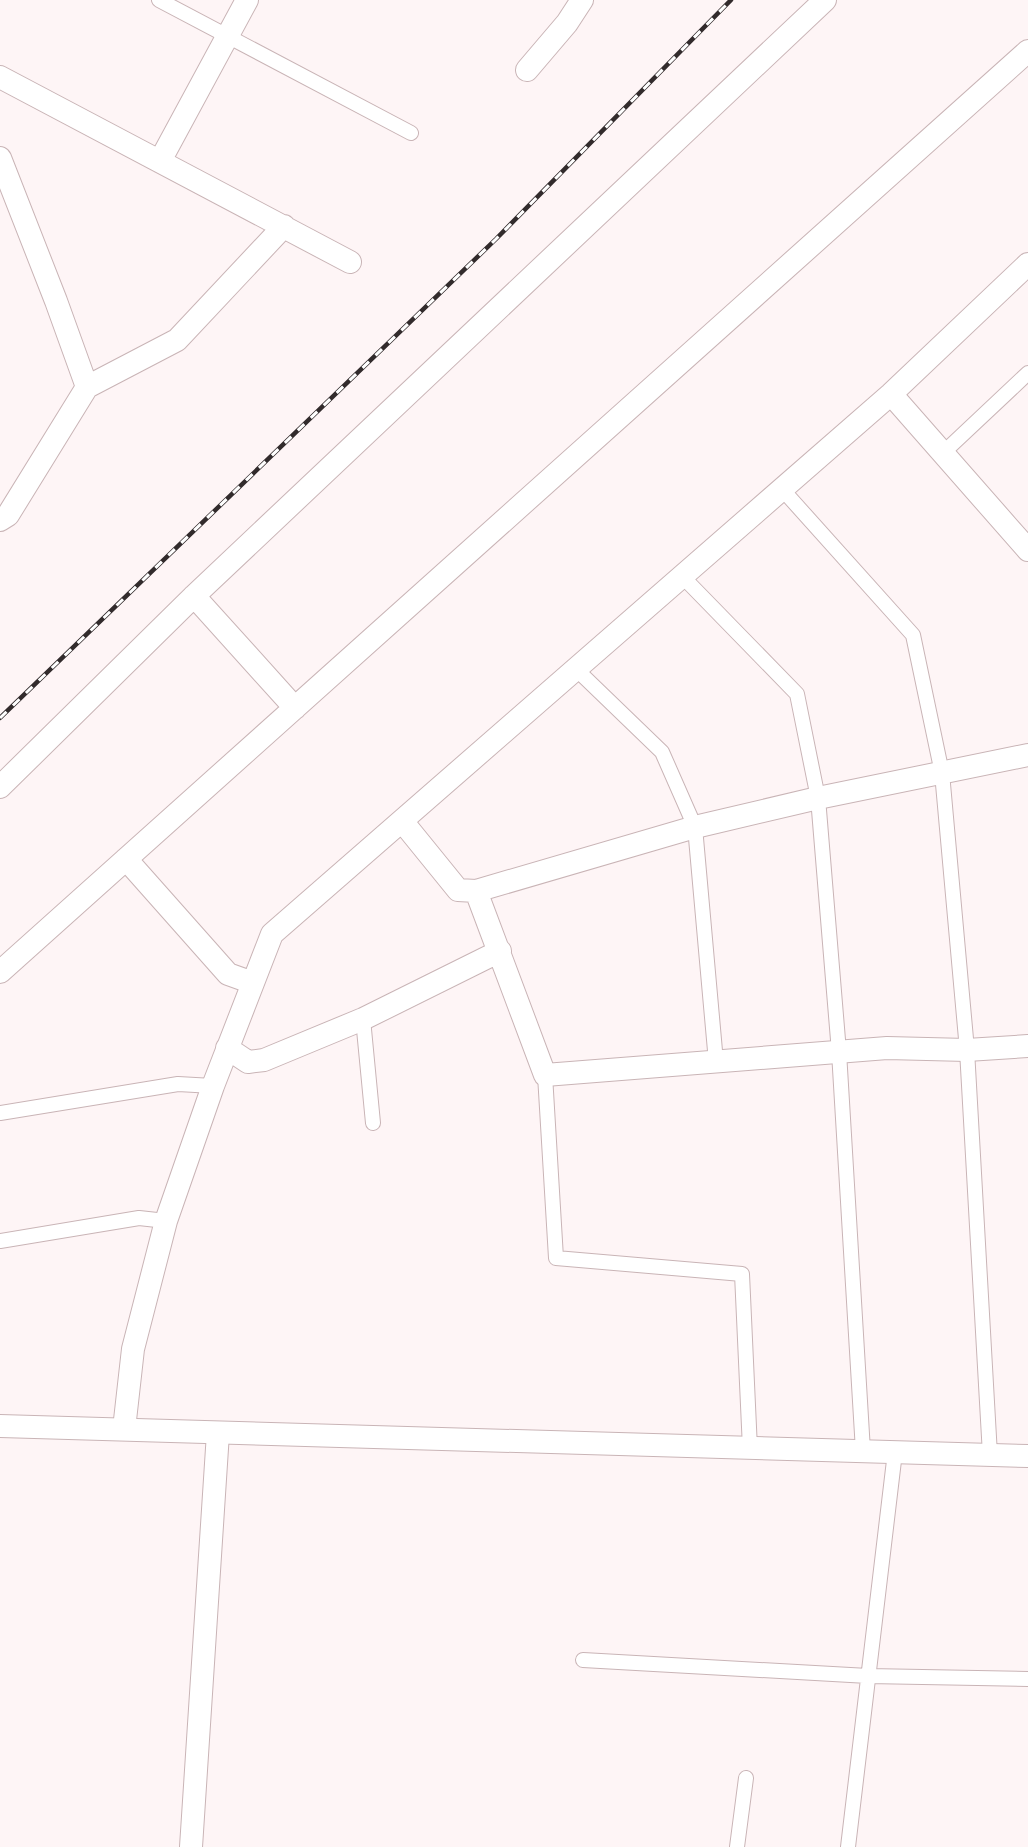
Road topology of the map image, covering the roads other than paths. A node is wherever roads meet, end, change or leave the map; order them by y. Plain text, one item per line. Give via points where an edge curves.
1 (158, 0) edge
2 (247, 0) edge
3 (582, 0) edge
4 (825, 0) edge
5 (228, 35) junction
6 (1028, 51) edge
7 (527, 70) dead end
8 (0, 77) edge
9 (411, 133) dead end
10 (0, 158) edge
11 (160, 161) junction
12 (284, 226) junction
13 (350, 262) dead end
14 (1028, 264) edge
15 (1028, 373) edge
16 (87, 387) junction
17 (891, 394) junction
18 (943, 453) junction
19 (782, 489) junction
20 (0, 520) edge
21 (1028, 550) edge
22 (682, 576) junction
23 (194, 596) junction
24 (576, 669) junction
25 (295, 708) junction
26 (1028, 756) edge
27 (942, 773) junction
28 (0, 787) edge
29 (818, 798) junction
30 (402, 821) junction
31 (695, 827) junction
32 (126, 859) junction
33 (476, 891) junction
34 (500, 952) junction
35 (0, 972) edge
36 (253, 983) junction
37 (363, 1019) junction
38 (1028, 1046) edge
39 (228, 1048) junction
40 (967, 1050) junction
41 (840, 1052) junction
42 (716, 1062) junction
43 (545, 1075) junction
44 (214, 1086) junction
45 (0, 1112) edge
46 (373, 1123) dead end
47 (166, 1221) junction
48 (0, 1241) edge
49 (0, 1426) edge
50 (124, 1429) junction
51 (218, 1433) junction
52 (750, 1449) junction
53 (863, 1452) junction
54 (895, 1452) junction
55 (990, 1455) junction
56 (1028, 1456) edge
57 (583, 1660) dead end
58 (868, 1676) junction
59 (1028, 1680) edge
60 (746, 1778) dead end
61 (190, 1847) edge
62 (737, 1847) edge
63 (848, 1847) edge

1 - 5 lane
2 - 5 street
3 - 7 street via 567,23
4 - 23 street
5 - 9 lane
5 - 11 street
6 - 25 street
8 - 11 street
10 - 16 street
11 - 12 street
12 - 13 street
12 - 16 street via 177,340
14 - 17 street
15 - 18 lane
16 - 20 street via 8,515
17 - 18 street
17 - 19 street
18 - 21 street
19 - 22 street
19 - 27 lane via 914,635
22 - 24 street
22 - 29 lane via 797,694
23 - 25 street
23 - 28 street
24 - 30 street
24 - 31 lane via 662,752
25 - 32 street
26 - 27 street
27 - 29 street
27 - 40 lane
29 - 31 street
29 - 41 lane
30 - 33 street via 458,890
30 - 36 street via 272,934
31 - 33 street
31 - 42 lane
32 - 35 street
32 - 36 street via 228,974
33 - 34 street
34 - 37 street
34 - 43 street
36 - 39 street
37 - 39 street via 264,1060 248,1062
37 - 46 lane
38 - 40 street
39 - 44 street
40 - 41 street via 887,1048
40 - 55 lane
41 - 42 street
41 - 53 lane
42 - 43 street
43 - 52 lane via 556,1258 742,1274
44 - 45 lane via 178,1084
44 - 47 street
47 - 48 lane via 139,1218
47 - 50 street via 133,1349
49 - 50 street
50 - 51 street
51 - 52 street
51 - 61 street
52 - 53 street
53 - 54 street
54 - 55 street
54 - 58 lane
55 - 56 street
57 - 58 lane
58 - 59 lane
58 - 63 lane
60 - 62 lane

